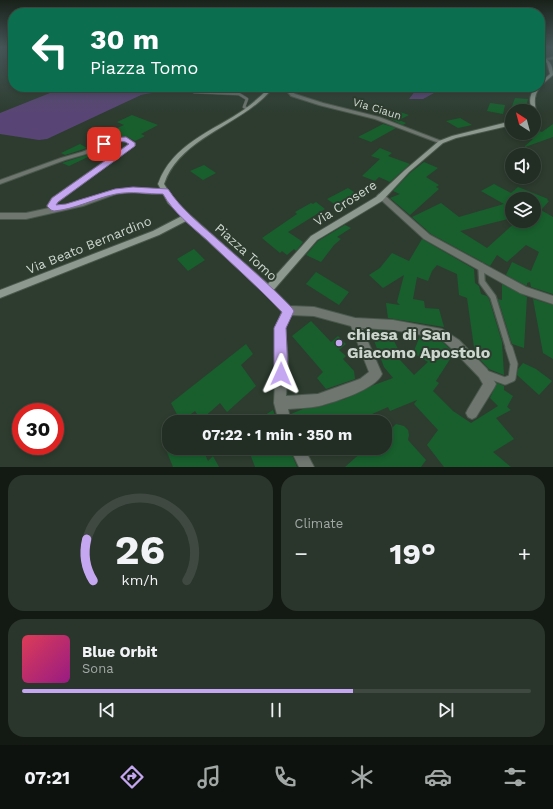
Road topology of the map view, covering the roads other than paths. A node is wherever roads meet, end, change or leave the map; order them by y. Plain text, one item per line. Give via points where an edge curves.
1 (551, 70) edge
2 (545, 80) edge
3 (194, 92) edge
4 (236, 92) edge
5 (268, 92) edge
6 (290, 92) edge
7 (532, 92) edge
8 (239, 94) junction
9 (532, 104) edge
10 (248, 109) junction
11 (505, 125) edge
12 (441, 142) junction
13 (0, 182) edge
14 (165, 191) junction
15 (381, 196) junction
16 (54, 208) junction
17 (0, 216) edge
18 (187, 217) junction
19 (481, 266) junction
20 (268, 290) junction
21 (0, 294) edge
22 (553, 300) edge
23 (288, 311) junction
24 (355, 323) junction
25 (483, 373) junction
26 (280, 403) junction
27 (472, 413) dead end
28 (283, 415) edge
29 (301, 455) edge
30 (308, 467) edge

1 - 2 street via 552,74
3 - 8 lane
4 - 8 lane
5 - 10 street
6 - 12 street, Via Ciaun via 321,104 376,118
7 - 9 street
8 - 10 lane via 247,99 244,108
10 - 14 street via 179,154 168,168 161,184
11 - 12 street
12 - 15 street, Via Crosere
13 - 16 street via 114,140 126,139 133,144 55,200 51,206
14 - 16 street via 115,192 80,204
14 - 18 street, Piazza Tomo
15 - 19 street via 428,237
15 - 20 street, Via Crosere via 314,238
16 - 17 street via 26,216
18 - 20 street, Piazza Tomo
18 - 21 street, Via Beato Bernardino via 156,233
19 - 22 street via 523,290
19 - 25 lane via 482,282 493,297 514,364 512,378 505,381
20 - 23 street, Piazza Tomo
23 - 24 street via 323,313
23 - 26 street via 280,328
24 - 25 street via 393,325 442,334
24 - 26 street via 376,374 364,384 318,400
25 - 27 street via 490,384
26 - 28 street
29 - 30 street

